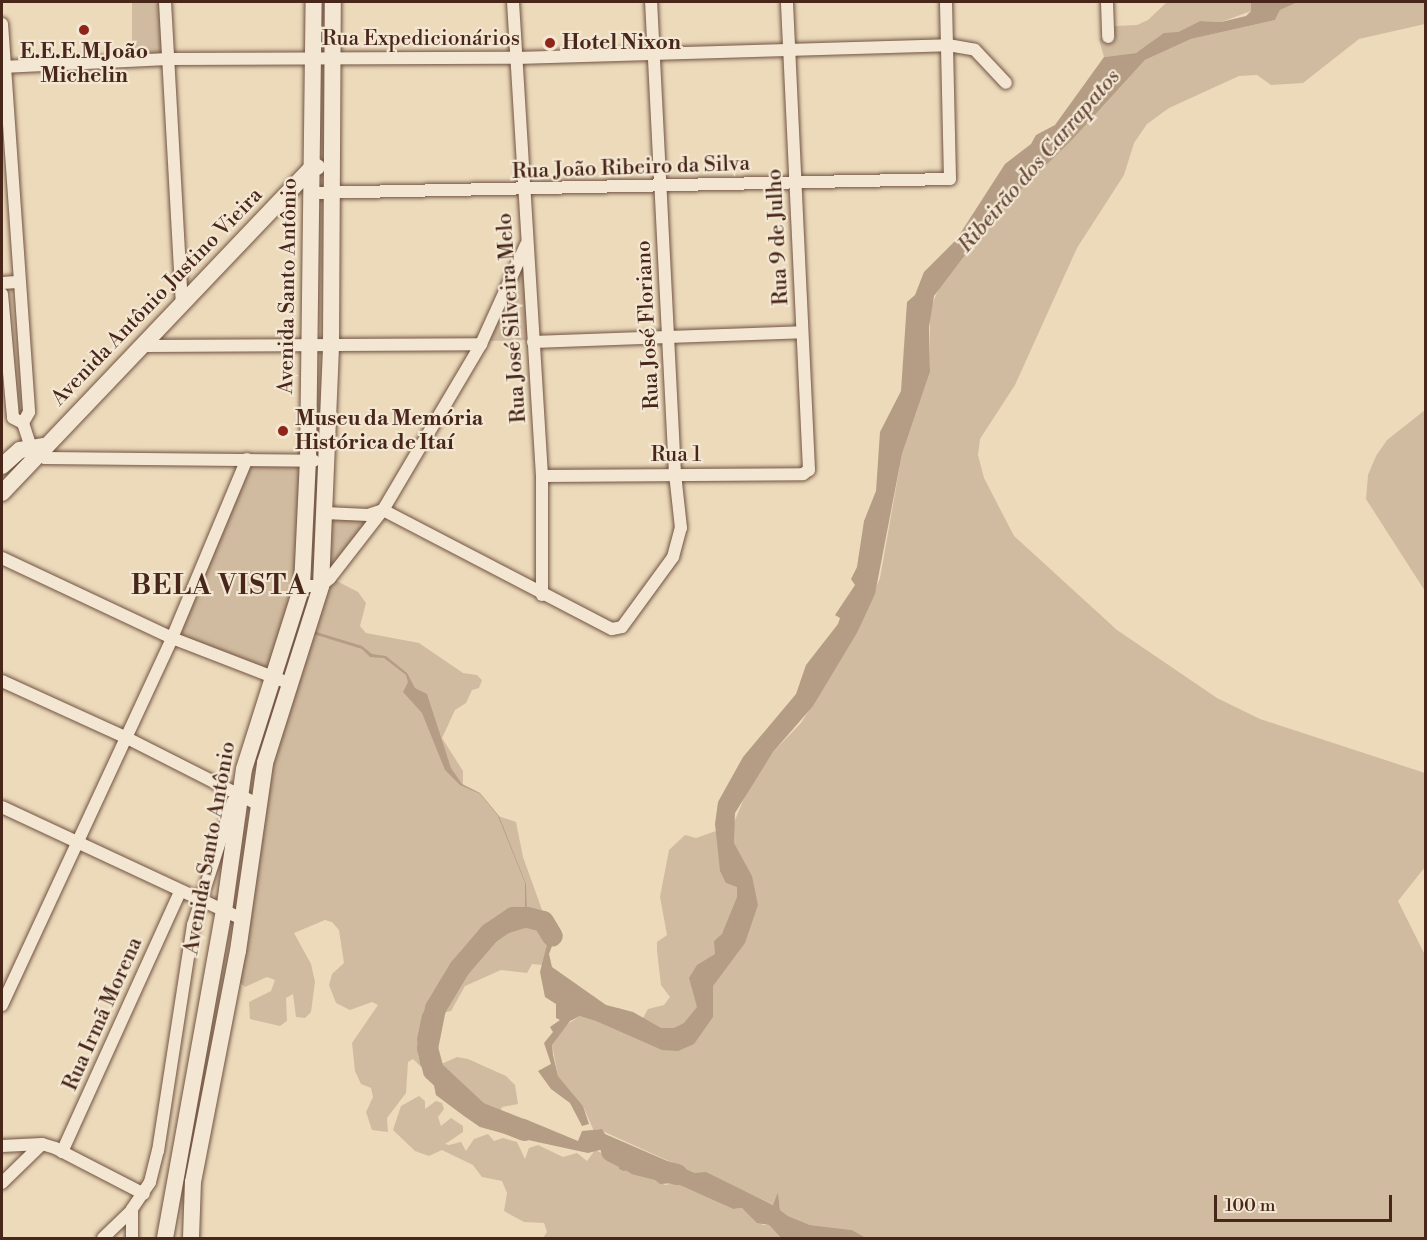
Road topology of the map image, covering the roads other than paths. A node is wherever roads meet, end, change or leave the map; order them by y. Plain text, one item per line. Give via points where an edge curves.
1 (165, 2) edge
2 (314, 2) edge
3 (333, 2) edge
4 (513, 2) edge
5 (651, 2) edge
6 (787, 2) edge
7 (946, 2) edge
8 (1107, 2) edge
9 (2, 24) edge
10 (1108, 37) dead end
11 (948, 45) junction
12 (789, 51) junction
13 (654, 55) junction
14 (516, 58) junction
15 (168, 59) junction
16 (314, 59) junction
17 (333, 59) junction
18 (2, 67) edge
19 (1006, 83) dead end
20 (312, 167) junction
21 (333, 167) junction
22 (795, 183) junction
23 (660, 186) junction
24 (524, 191) junction
25 (312, 193) junction
26 (333, 193) junction
27 (527, 244) junction
28 (2, 282) edge
29 (17, 282) junction
30 (2, 294) edge
31 (182, 306) junction
32 (802, 332) junction
33 (668, 338) junction
34 (533, 342) junction
35 (481, 344) junction
36 (310, 345) junction
37 (331, 345) junction
38 (144, 346) junction
39 (23, 423) junction
40 (38, 449) junction
41 (247, 459) junction
42 (308, 461) junction
43 (327, 462) junction
44 (2, 466) edge
45 (809, 470) joint
46 (675, 474) junction
47 (542, 476) junction
48 (2, 493) edge
49 (383, 510) junction
50 (325, 513) junction
51 (2, 558) edge
52 (302, 586) junction
53 (321, 586) junction
54 (542, 595) junction
55 (172, 638) junction
56 (273, 678) junction
57 (2, 681) edge
58 (291, 684) junction
59 (125, 737) junction
60 (238, 794) junction
61 (257, 804) junction
62 (2, 807) edge
63 (77, 840) junction
64 (180, 892) junction
65 (204, 902) junction
66 (224, 911) junction
67 (242, 919) junction
68 (2, 1005) edge
69 (42, 1144) junction
70 (2, 1146) edge
71 (62, 1152) junction
72 (2, 1183) edge
73 (144, 1194) junction
74 (132, 1209) junction
75 (103, 1239) edge
76 (132, 1239) edge
77 (165, 1239) edge
78 (191, 1239) edge

1 - 15 street
2 - 16 street, Avenida Santo Antônio
3 - 17 street, Avenida Santo Antônio
4 - 14 street, Rua José Silveira Melo
5 - 13 street, Rua José Floriano
6 - 12 street, Rua 9 de Julho
7 - 11 street
8 - 10 street
9 - 18 street
11 - 12 street, Rua Expedicionários
11 - 19 street, Rua Expedicionários via 975,50
11 - 22 street, Rua João Ribeiro da Silva via 950,179
12 - 13 street, Rua Expedicionários
12 - 22 street, Rua 9 de Julho
13 - 14 street, Rua Expedicionários
13 - 23 street, Rua José Floriano
14 - 17 street, Rua Expedicionários
14 - 24 street, Rua José Silveira Melo
15 - 16 street, Rua Expedicionários
15 - 18 street, Rua Expedicionários
15 - 31 street
16 - 17 street, Rua Expedicionários
16 - 20 street, Avenida Santo Antônio
17 - 21 street, Avenida Santo Antônio
18 - 29 street
20 - 21 street
20 - 25 street, Avenida Santo Antônio
20 - 31 street, Avenida Antônio Justino Vieira
21 - 26 street, Avenida Santo Antônio
22 - 23 street, Rua João Ribeiro da Silva
22 - 32 street, Rua 9 de Julho
23 - 24 street, Rua João Ribeiro da Silva
23 - 33 street, Rua José Floriano
24 - 26 street, Rua João Ribeiro da Silva
24 - 27 street, Rua José Silveira Melo
25 - 26 street, Rua João Ribeiro da Silva
25 - 36 street, Avenida Santo Antônio
26 - 37 street, Avenida Santo Antônio
27 - 34 street, Rua José Silveira Melo
27 - 35 street
28 - 29 street
29 - 39 street via 29,412
30 - 39 street via 13,418
31 - 38 street, Avenida Antônio Justino Vieira
32 - 33 street
32 - 45 street, Rua 9 de Julho
33 - 34 street
33 - 46 street, Rua José Floriano
34 - 47 street, Rua José Silveira Melo
35 - 37 street
35 - 49 street
36 - 37 street
36 - 38 street
36 - 42 street, Avenida Santo Antônio
37 - 43 street, Avenida Santo Antônio
38 - 40 street, Avenida Antônio Justino Vieira
39 - 40 street
40 - 41 street
40 - 44 street, Avenida Antônio Justino Vieira
40 - 48 street, Avenida Antônio Justino Vieira
41 - 42 street
41 - 55 street
42 - 43 street
42 - 52 street, Avenida Santo Antônio
43 - 50 street, Avenida Santo Antônio
45 - 46 street, Rua 1 via 803,474
46 - 47 street, Rua 1
46 - 54 street, Rua José Floriano via 681,528 678,547 622,627 608,628
47 - 54 street, Rua José Silveira Melo
49 - 50 street via 368,515
49 - 53 street
49 - 54 street
50 - 53 street, Avenida Santo Antônio
51 - 55 street
52 - 53 street
52 - 56 street, Avenida Santo Antônio
53 - 58 street, Avenida Santo Antônio
55 - 56 street
55 - 59 street
56 - 58 street
56 - 60 street, Avenida Santo Antônio
57 - 59 street
58 - 61 street, Avenida Santo Antônio via 265,762
59 - 60 street
59 - 63 street
60 - 61 street
60 - 65 street
60 - 66 street, Avenida Santo Antônio
61 - 67 street, Avenida Santo Antônio
62 - 63 street
63 - 64 street
63 - 68 street
64 - 65 street
64 - 71 street, Rua Irmã Morena
65 - 66 street
65 - 73 street via 189,946 158,1151
66 - 67 street
66 - 77 street, Avenida Santo Antônio
67 - 78 street, Avenida Santo Antônio via 193,1182
69 - 70 street
69 - 71 street
69 - 72 street
71 - 73 street
73 - 74 street
74 - 75 street
74 - 76 street

